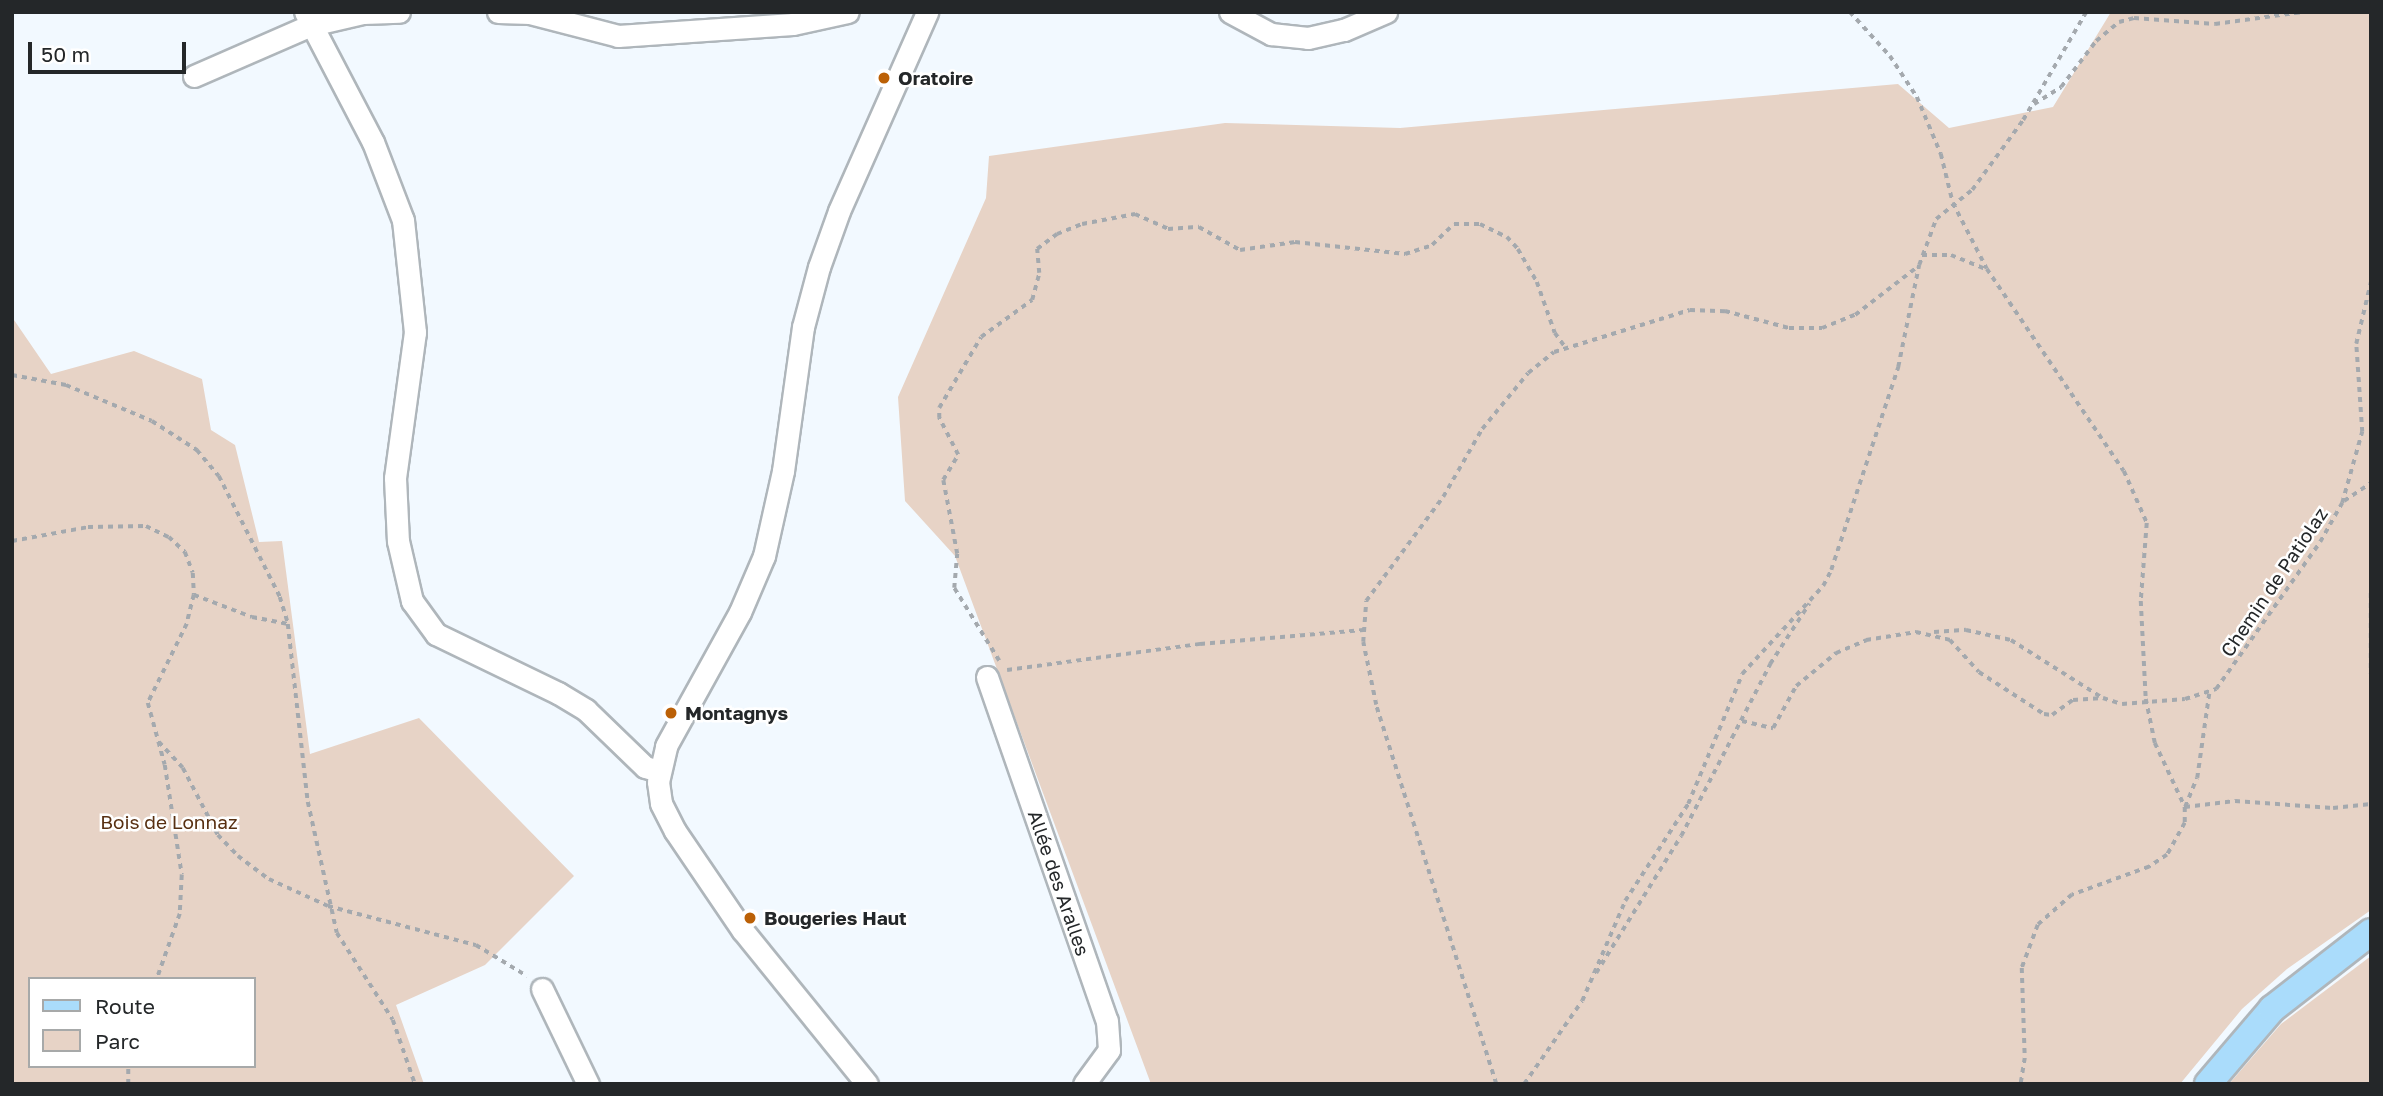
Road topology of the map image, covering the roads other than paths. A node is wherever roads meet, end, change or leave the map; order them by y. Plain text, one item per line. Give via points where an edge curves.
1 (399, 12) edge
2 (498, 12) edge
3 (848, 12) edge
4 (927, 12) edge
5 (1230, 12) edge
6 (1386, 12) edge
7 (308, 19) edge
8 (194, 76) dead end
9 (995, 674) road end
10 (659, 771) junction
11 (2371, 932) edge
12 (542, 989) road end
13 (588, 1084) edge
14 (867, 1084) edge
15 (1084, 1084) edge
16 (2208, 1084) edge

1 - 7 street
2 - 3 street via 530,13 618,36 780,25
4 - 10 street via 819,267 803,327 783,471 764,556 740,612 676,725
5 - 6 street via 1271,34 1308,38 1344,30
7 - 8 street
7 - 10 street via 373,142 403,220 415,332 395,478 398,541 412,601 436,634 567,698 586,710 645,767
9 - 15 street, Allée des Aralles via 1107,1021 1109,1050
10 - 14 street via 661,803 676,831 743,931
11 - 16 main road via 2273,1009
12 - 13 street

